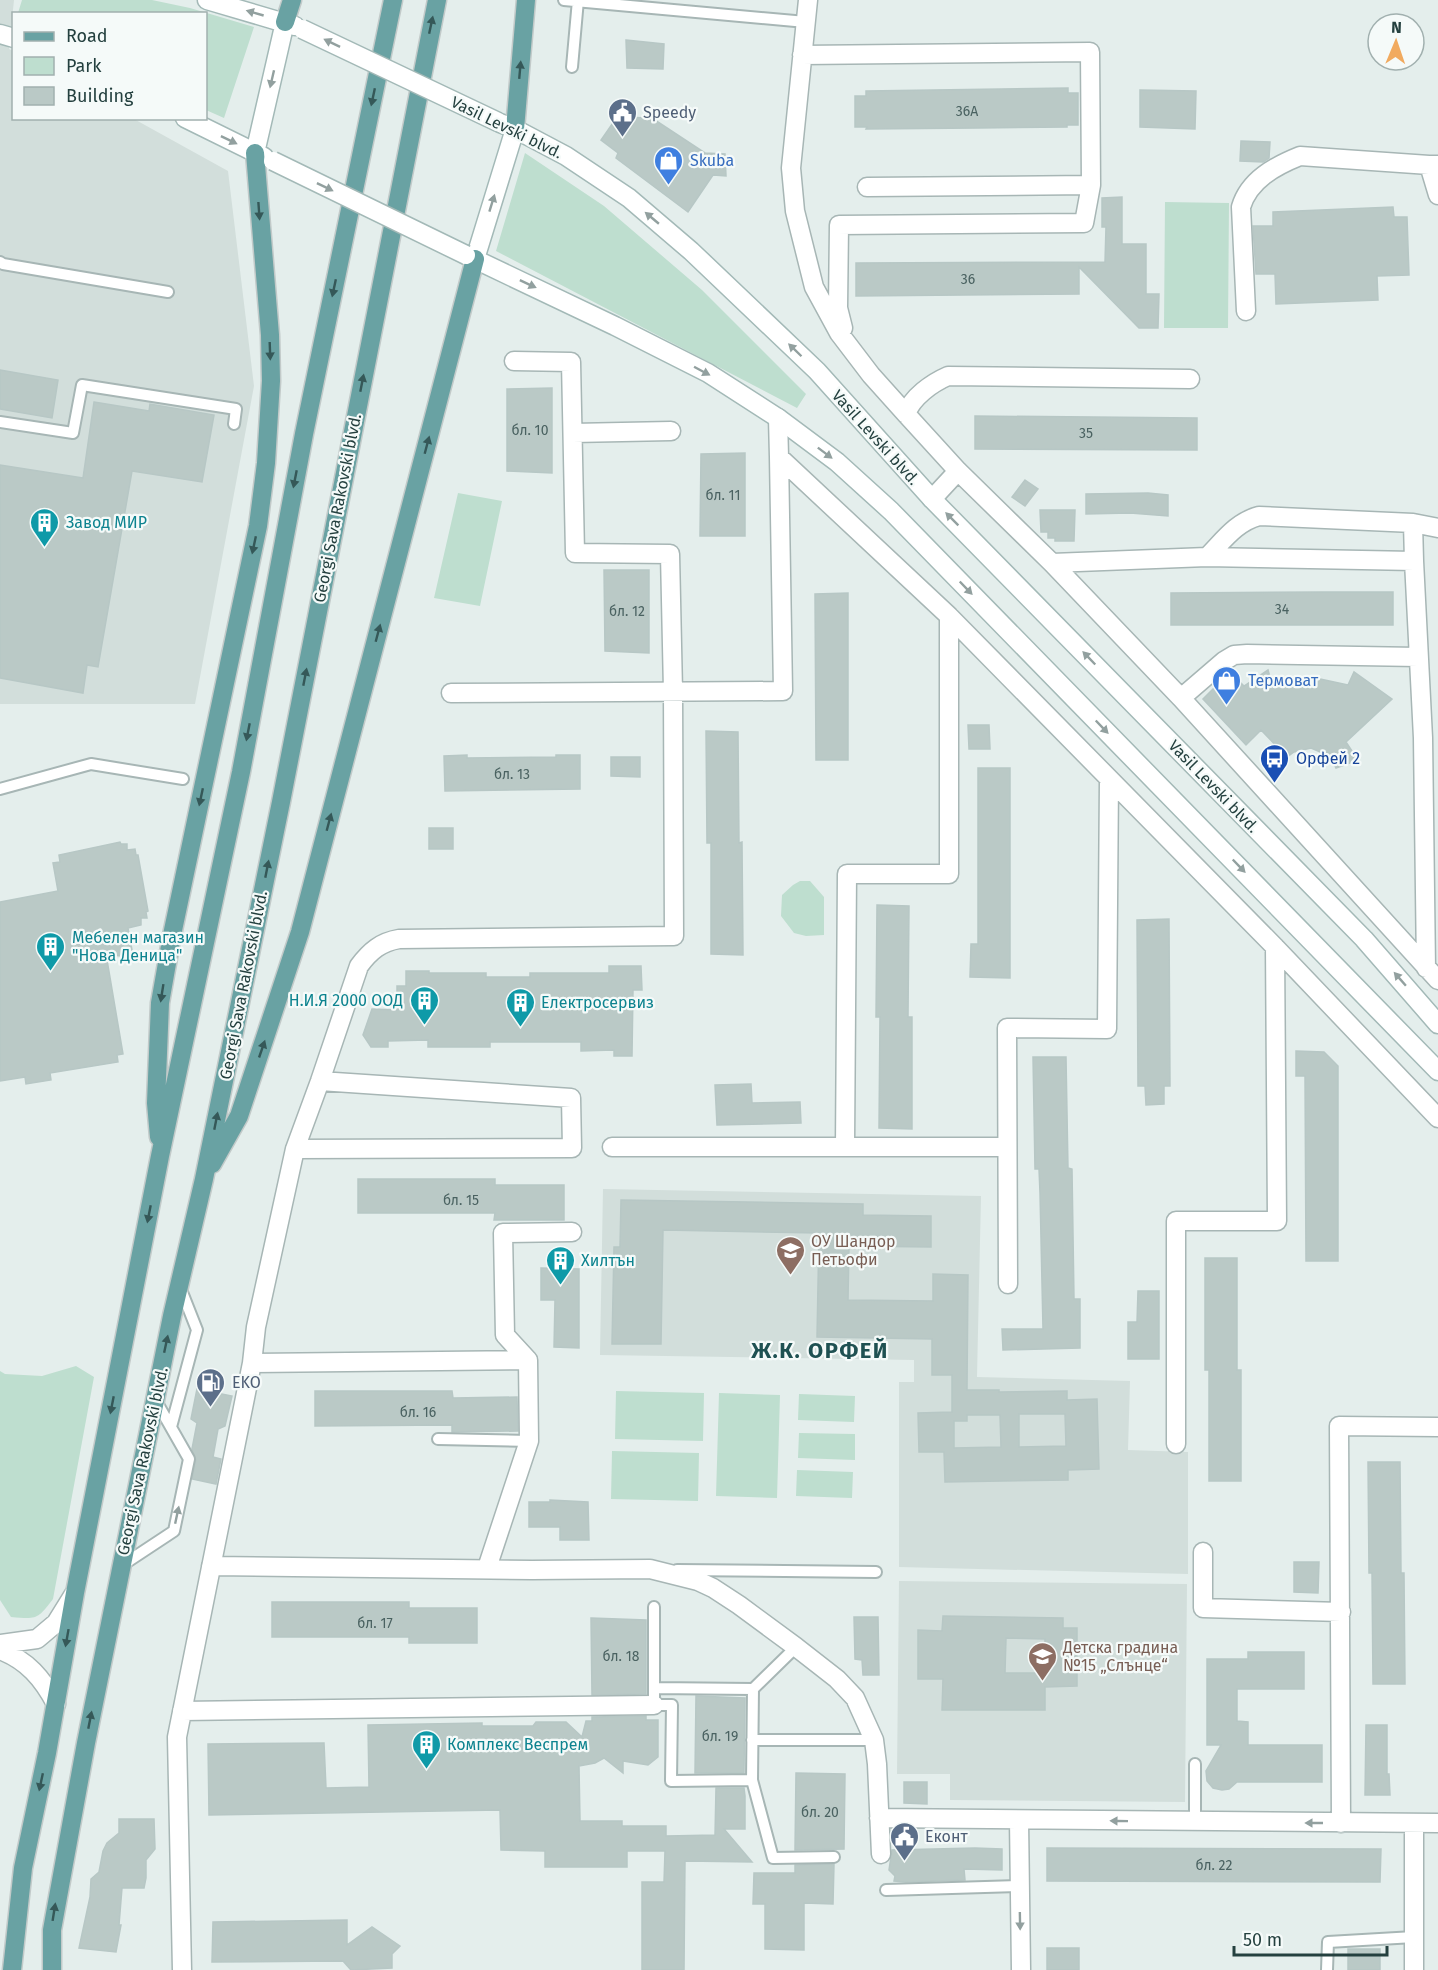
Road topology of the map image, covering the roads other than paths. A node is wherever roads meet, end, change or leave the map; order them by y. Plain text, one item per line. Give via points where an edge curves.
1 (207, 0) edge
2 (292, 0) edge
3 (393, 0) edge
4 (437, 0) edge
5 (526, 0) edge
6 (564, 0) edge
7 (808, 0) edge
8 (578, 1) edge
9 (285, 22) junction
10 (806, 22) junction
11 (802, 55) junction
12 (572, 67) dead end
13 (188, 120) edge
14 (507, 125) junction
15 (255, 153) junction
16 (1433, 165) edge
17 (1091, 185) junction
18 (867, 187) dead end
19 (1438, 195) edge
20 (470, 257) junction
21 (0, 262) edge
22 (168, 292) dead end
23 (1246, 311) dead end
24 (846, 341) junction
25 (514, 361) dead end
26 (1190, 379) dead end
27 (906, 414) junction
28 (778, 418) junction
29 (0, 422) edge
30 (234, 424) dead end
31 (672, 431) dead end
32 (573, 433) junction
33 (779, 457) junction
34 (958, 471) junction
35 (932, 499) junction
36 (1413, 523) junction
37 (1438, 528) edge
38 (1208, 557) junction
39 (1414, 561) junction
40 (1052, 563) junction
41 (949, 616) junction
42 (1418, 657) junction
43 (673, 692) junction
44 (452, 693) dead end
45 (1181, 698) junction
46 (183, 778) dead end
47 (1109, 779) junction
48 (0, 789) edge
49 (1275, 947) junction
50 (1432, 974) edge
51 (1438, 1024) edge
52 (1438, 1071) edge
53 (320, 1081) junction
54 (1438, 1118) edge
55 (845, 1146) junction
56 (612, 1147) dead end
57 (1007, 1147) junction
58 (295, 1149) junction
59 (160, 1156) junction
60 (204, 1179) junction
61 (572, 1232) dead end
62 (1008, 1284) dead end
63 (179, 1285) junction
64 (528, 1360) junction
65 (252, 1363) junction
66 (155, 1399) junction
67 (171, 1427) junction
68 (1438, 1427) edge
69 (438, 1439) dead end
70 (529, 1441) junction
71 (1176, 1444) dead end
72 (1203, 1552) dead end
73 (121, 1566) junction
74 (212, 1566) junction
75 (487, 1568) junction
76 (650, 1569) junction
77 (876, 1572) dead end
78 (75, 1593) junction
79 (654, 1606) dead end
80 (1341, 1612) junction
81 (0, 1644) edge
82 (796, 1647) junction
83 (0, 1650) edge
84 (753, 1689) junction
85 (654, 1696) junction
86 (56, 1704) junction
87 (182, 1711) junction
88 (752, 1740) junction
89 (874, 1740) junction
90 (1195, 1764) dead end
91 (752, 1780) junction
92 (879, 1818) junction
93 (1018, 1820) junction
94 (1195, 1822) junction
95 (1341, 1823) junction
96 (1414, 1823) junction
97 (1438, 1823) edge
98 (881, 1854) dead end
99 (834, 1857) dead end
100 (1019, 1886) junction
101 (886, 1890) dead end
102 (1414, 1937) junction
103 (12, 1970) edge
104 (52, 1970) edge
105 (182, 1970) edge
106 (1021, 1970) edge
107 (1327, 1970) edge
108 (1414, 1970) edge

9 -> 1 street, Vasil Levski blvd.
2 - 9 main road
3 -> 59 main road via 304,434 241,772
60 -> 4 main road, Georgi Sava Rakovski blvd.
14 -> 5 main road
6 - 8 lane
7 - 10 street
8 - 10 lane
8 - 12 lane
14 -> 9 street, Vasil Levski blvd., bridge
9 -> 15 street
10 - 11 street
11 - 17 street via 1090,52
11 - 24 street via 791,168 795,211 814,287
13 -> 15 street
20 -> 14 street
35 -> 14 street, Vasil Levski blvd. via 817,371 691,251 597,176
15 -> 20 street, bridge
15 -> 59 main road via 270,335 267,463 260,515 160,1003 156,1103
16 - 19 street
16 - 23 street via 1300,156 1254,183 1242,207
17 - 18 street
17 - 24 street via 1084,223 839,225 838,308
20 -> 28 street via 708,373
60 -> 20 main road via 239,1116 300,932
21 - 22 lane
24 - 27 street
25 - 32 street via 571,362
26 - 27 street via 948,376 922,393
27 - 34 street
28 - 33 street
28 -> 52 street via 837,462 891,511
29 - 30 lane via 74,433 82,385 236,410
31 - 32 street
32 - 43 street via 575,553 670,554
33 - 41 street
33 - 43 street via 783,691
34 - 35 street
34 - 40 street
51 -> 35 street, Vasil Levski blvd. via 1364,939
36 - 37 street
36 - 38 street via 1259,516 1238,525
36 - 39 street
38 - 39 street
38 - 40 street
39 - 42 street
40 - 45 street
41 - 47 street
41 - 55 street via 949,874 847,874
42 - 45 street via 1234,655
42 - 50 street
43 - 44 street
43 - 53 street via 674,936 389,940 372,950 359,966
45 - 50 street
46 - 48 lane via 91,764
47 - 49 street
47 - 57 street via 1107,1029 1007,1029
49 - 54 street
49 - 71 street via 1277,1221 1176,1221
53 - 58 street
53 - 58 street via 571,1098 572,1148
55 - 56 street
55 - 57 street
57 - 62 street
58 - 65 street via 256,1327
59 -> 78 main road
60 - 63 main road, Georgi Sava Rakovski blvd.
61 - 64 street via 503,1233 505,1335
66 -> 63 main road, Georgi Sava Rakovski blvd.
63 - 67 lane via 197,1330
64 - 65 street
64 - 70 street
65 - 74 street
66 - 67 lane
66 - 73 main road, Georgi Sava Rakovski blvd.
73 -> 67 lane via 174,1531 189,1459
68 - 80 street via 1339,1426
69 - 70 lane
70 - 75 street
72 - 80 street via 1203,1608
104 -> 73 main road, Georgi Sava Rakovski blvd. via 56,1900
74 - 75 street
74 - 87 street
75 - 76 street
76 - 77 lane
76 - 82 street via 713,1588
78 - 81 street via 56,1623 37,1639
78 -> 86 main road
79 - 85 lane
80 - 95 street
82 - 84 lane
82 - 89 street via 855,1698
83 - 86 street via 28,1664
84 - 85 lane
84 - 88 lane
85 - 87 street
85 - 91 lane via 672,1705 671,1781
86 -> 103 main road via 23,1868
87 - 105 street via 177,1737
88 - 89 lane
88 - 91 lane
89 - 92 street
90 - 94 lane
91 - 99 lane via 773,1858
92 - 93 street
92 - 98 street
94 -> 93 street
93 - 100 street
95 -> 94 street
95 - 96 street
96 - 97 street
96 - 102 street
100 - 101 lane
100 -> 106 street
102 - 107 lane via 1328,1942
102 - 108 street

